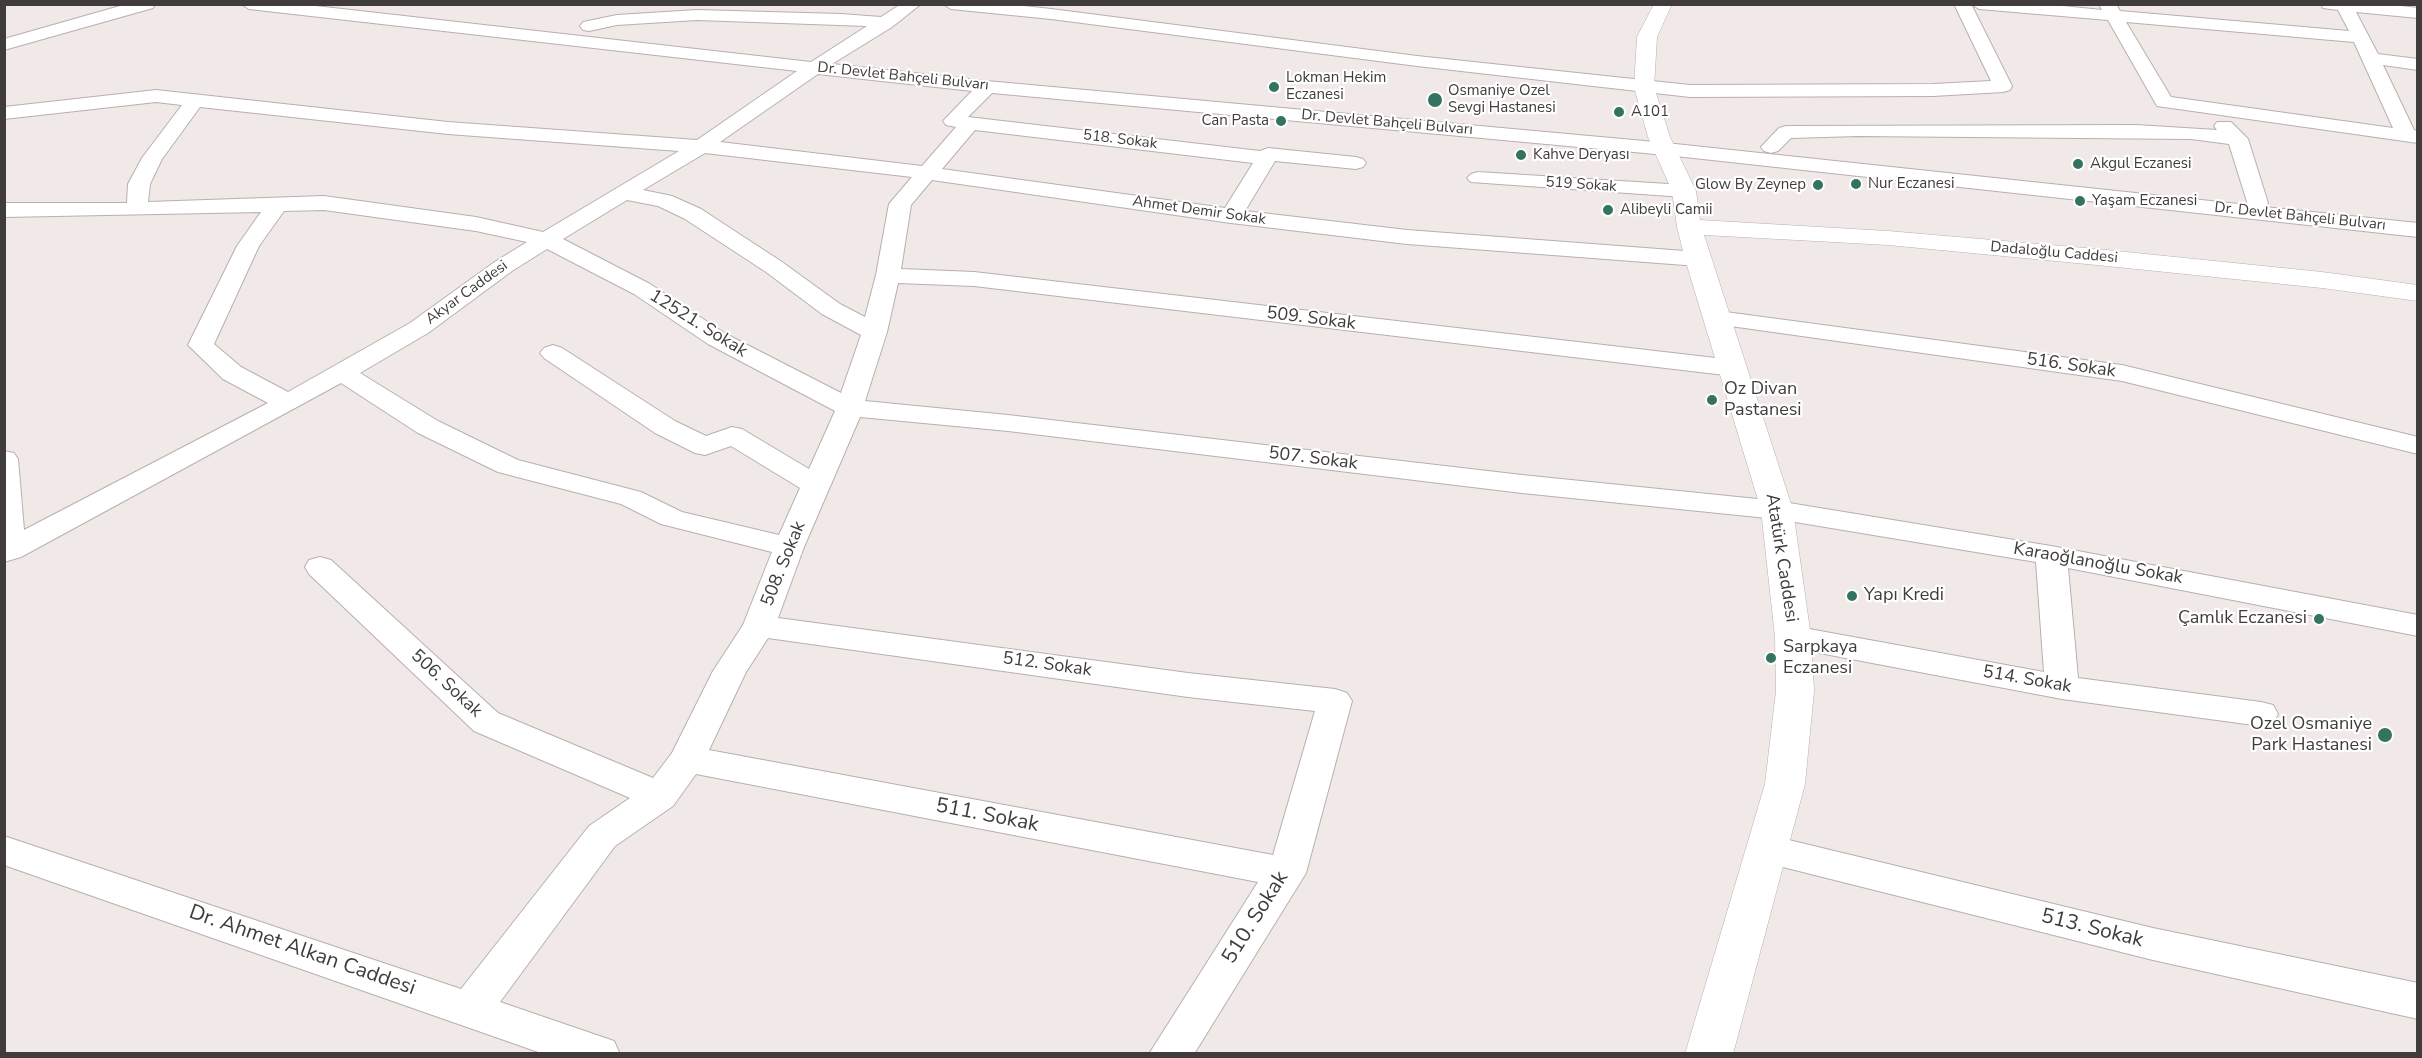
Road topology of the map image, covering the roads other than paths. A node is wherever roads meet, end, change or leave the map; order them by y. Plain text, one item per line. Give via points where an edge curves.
1 (147, 4) edge
2 (249, 4) edge
3 (412, 4) edge
4 (912, 4) edge
5 (951, 4) edge
6 (1663, 4) edge
7 (1962, 4) edge
8 (1979, 4) edge
9 (2312, 4) edge
10 (2344, 6) edge
11 (388, 9) junction
12 (1055, 9) edge
13 (353, 10) edge
14 (2111, 11) edge
15 (2418, 13) edge
16 (886, 23) junction
17 (589, 26) junction
18 (2356, 36) junction
19 (4, 45) edge
20 (2370, 58) junction
21 (824, 63) junction
22 (2418, 65) edge
23 (987, 87) junction
24 (1644, 87) junction
25 (195, 100) junction
26 (2208, 108) junction
27 (4, 113) edge
28 (970, 123) junction
29 (2412, 136) edge
30 (2238, 139) junction
31 (1663, 143) junction
32 (701, 146) junction
33 (1770, 147) junction
34 (1267, 156) junction
35 (1356, 163) dead end
36 (927, 173) junction
37 (1478, 178) dead end
38 (1684, 191) junction
39 (624, 193) junction
40 (2257, 203) junction
41 (278, 204) junction
42 (137, 209) junction
43 (4, 210) edge
44 (1231, 216) junction
45 (2418, 219) edge
46 (1689, 227) junction
47 (2418, 230) edge
48 (547, 240) junction
49 (1698, 260) junction
50 (888, 275) junction
51 (2418, 293) edge
52 (1718, 318) junction
53 (874, 332) junction
54 (553, 353) dead end
55 (1733, 368) junction
56 (342, 372) junction
57 (288, 403) junction
58 (849, 408) junction
59 (2418, 446) edge
60 (4, 459) edge
61 (816, 485) junction
62 (1777, 510) junction
63 (789, 547) junction
64 (7, 552) edge
65 (2051, 555) junction
66 (320, 567) dead end
67 (759, 626) junction
68 (2418, 626) edge
69 (1793, 637) junction
70 (2062, 687) junction
71 (1335, 701) joint
72 (2261, 714) dead end
73 (687, 759) junction
74 (660, 796) junction
75 (4, 850) edge
76 (1768, 850) junction
77 (1287, 873) junction
78 (2418, 1001) edge
79 (470, 1009) junction
80 (598, 1053) edge
81 (1170, 1053) edge
82 (1709, 1053) edge

1 - 19 street
2 - 13 street, Dr. Devlet Bahçeli Bulvarı
3 - 11 street
4 - 16 street, Akyar Caddesi
5 - 12 street
6 - 24 street, Atatürk Caddesi via 1647,37
7 - 24 street via 2003,86 1753,92
8 - 14 street
9 - 18 street
10 - 15 street
10 - 18 street
11 - 13 street, Dr. Devlet Bahçeli Bulvarı
11 - 17 street, Dr. Devlet Bahçeli Bulvarı
12 - 24 street
13 - 21 street, Dr. Devlet Bahçeli Bulvarı
14 - 18 street
14 - 26 street via 2164,102
16 - 17 street via 697,15 616,20
16 - 21 street, Akyar Caddesi
17 - 21 street, Dr. Devlet Bahçeli Bulvarı
18 - 20 street
20 - 22 street
20 - 29 street
21 - 23 street, Dr. Devlet Bahçeli Bulvarı
21 - 31 street, Dr. Devlet Bahçeli Bulvarı
21 - 32 street, Akyar Caddesi
23 - 28 street via 953,122
23 - 31 street, Dr. Devlet Bahçeli Bulvarı
24 - 31 street, Atatürk Caddesi
25 - 27 street, Ahmet Demir Sokak via 156,96
25 - 32 street, Ahmet Demir Sokak via 448,128
25 - 42 street via 152,158 139,184
26 - 29 street
26 - 30 street
28 - 34 street, 518. Sokak
28 - 36 street, 508. Sokak
30 - 33 street via 2136,131 1858,130 1786,132
30 - 40 street
31 - 33 street, Dr. Devlet Bahçeli Bulvarı
31 - 38 street, Atatürk Caddesi
31 - 47 street, Dr. Devlet Bahçeli Bulvarı
32 - 36 street, Ahmet Demir Sokak
32 - 39 street, Akyar Caddesi
33 - 40 street, Dr. Devlet Bahçeli Bulvarı
34 - 35 street, 518. Sokak
34 - 44 street
36 - 44 street, Ahmet Demir Sokak
36 - 50 street, 508. Sokak via 900,204
37 - 38 street, 519 Sokak
38 - 46 street, Atatürk Caddesi
39 - 48 street, Akyar Caddesi
39 - 53 street via 664,201 693,214 831,309
40 - 45 street, Dr. Devlet Bahçeli Bulvarı
41 - 42 street, 12521. Sokak
41 - 48 street, 12521. Sokak via 336,204 476,224
41 - 57 street via 248,246 201,345 232,373
42 - 43 street, 12521. Sokak
44 - 49 street, Ahmet Demir Sokak via 1407,237
46 - 49 street, Atatürk Caddesi
46 - 51 street, Dadaloğlu Caddesi via 1888,238 2322,280
48 - 56 street, Akyar Caddesi via 419,328
48 - 58 street, 12521. Sokak via 642,290 717,339
49 - 52 street, Atatürk Caddesi
50 - 53 street, 508. Sokak
50 - 55 street, 509. Sokak via 974,279
52 - 55 street, Atatürk Caddesi
52 - 59 street, 516. Sokak via 2122,373
53 - 58 street, 508. Sokak
54 - 61 street via 665,428 705,447 732,435
55 - 62 street, Atatürk Caddesi
56 - 57 street, Akyar Caddesi
56 - 63 street via 428,427 508,466 631,498 672,518
57 - 64 street, Akyar Caddesi
58 - 61 street, 508. Sokak
58 - 62 street, 507. Sokak
60 - 64 street
61 - 63 street, 508. Sokak
62 - 65 street, Karaoğlanoğlu Sokak
62 - 69 street, Atatürk Caddesi
63 - 67 street, 508. Sokak
65 - 68 street, Karaoğlanoğlu Sokak
65 - 70 street
66 - 74 street, 506. Sokak via 486,722
67 - 71 street, 512. Sokak via 1188,685
67 - 73 street, 508. Sokak via 730,671
69 - 70 street, 514. Sokak
69 - 76 street, Atatürk Caddesi via 1795,692 1785,784
70 - 72 street, 514. Sokak
71 - 77 street, 510. Sokak
73 - 74 street, 508. Sokak
73 - 77 street, 511. Sokak
74 - 79 street, 508. Sokak via 602,836
75 - 79 street, Dr. Ahmet Alkan Caddesi
76 - 78 street, 513. Sokak via 2141,941
76 - 82 street, Atatürk Caddesi
77 - 81 street, 510. Sokak
79 - 80 street, Dr. Ahmet Alkan Caddesi

